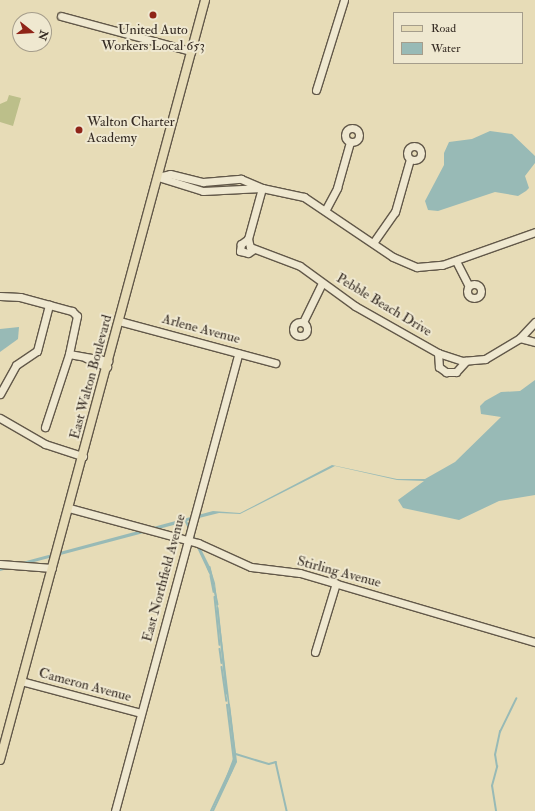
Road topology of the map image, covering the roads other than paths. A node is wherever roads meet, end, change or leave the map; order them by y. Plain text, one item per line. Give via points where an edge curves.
1 (205, 0) edge
2 (344, 0) edge
3 (61, 16) dead end
4 (191, 51) junction
5 (316, 90) dead end
6 (350, 142) dead end
7 (410, 159) dead end
8 (158, 177) junction
9 (195, 181) junction
10 (262, 188) junction
11 (193, 189) junction
12 (326, 209) junction
13 (535, 232) edge
14 (248, 239) junction
15 (373, 243) junction
16 (254, 249) junction
17 (456, 261) junction
18 (322, 283) junction
19 (469, 286) dead end
20 (0, 296) edge
21 (49, 305) junction
22 (119, 321) junction
23 (302, 322) dead end
24 (535, 322) edge
25 (520, 338) junction
26 (535, 342) edge
27 (239, 353) junction
28 (438, 353) junction
29 (69, 354) junction
30 (466, 362) junction
31 (108, 364) junction
32 (275, 364) dead end
33 (0, 394) edge
34 (0, 418) edge
35 (45, 427) dead end
36 (83, 456) junction
37 (69, 508) junction
38 (188, 540) junction
39 (0, 564) edge
40 (52, 568) junction
41 (336, 583) junction
42 (535, 642) edge
43 (315, 652) dead end
44 (21, 681) junction
45 (141, 713) junction
46 (0, 760) edge
47 (115, 811) edge

1 - 4 main road, East Walton Boulevard
2 - 5 street
3 - 4 street
4 - 8 main road, East Walton Boulevard
6 - 12 street via 337,188
7 - 15 street via 394,212
8 - 9 street via 170,174
8 - 11 street
8 - 22 main road, East Walton Boulevard
9 - 10 street via 237,179
9 - 11 street
10 - 11 street
10 - 12 street via 304,197
10 - 14 street
12 - 15 street
13 - 17 street
14 - 16 street
14 - 16 street, Pebble Beach Drive via 241,244 240,251 248,253
15 - 17 street via 412,266 437,266
16 - 18 street, Pebble Beach Drive via 284,258
17 - 19 street
18 - 23 street
18 - 28 street, Pebble Beach Drive via 355,306
20 - 21 street
21 - 29 street via 76,315
21 - 33 street via 37,351 16,365
22 - 27 street, Arlene Avenue
22 - 31 main road, East Walton Boulevard
24 - 25 street
25 - 26 street
25 - 30 street via 488,357
27 - 32 street, Arlene Avenue
27 - 38 street, East Northfield Avenue
28 - 30 street, Pebble Beach Drive
28 - 30 street via 439,367 446,372 456,372
29 - 31 street
29 - 35 street
31 - 36 main road, East Walton Boulevard
34 - 36 street via 45,444
36 - 37 main road, East Walton Boulevard
37 - 38 street, Stirling Avenue
37 - 40 main road, East Walton Boulevard
38 - 41 street, Stirling Avenue via 248,566 295,572
38 - 45 street, East Northfield Avenue
39 - 40 street
40 - 44 main road, East Walton Boulevard
41 - 42 street, Stirling Avenue
41 - 43 street
44 - 45 street, Cameron Avenue
44 - 46 main road, East Walton Boulevard
45 - 47 street, East Northfield Avenue

